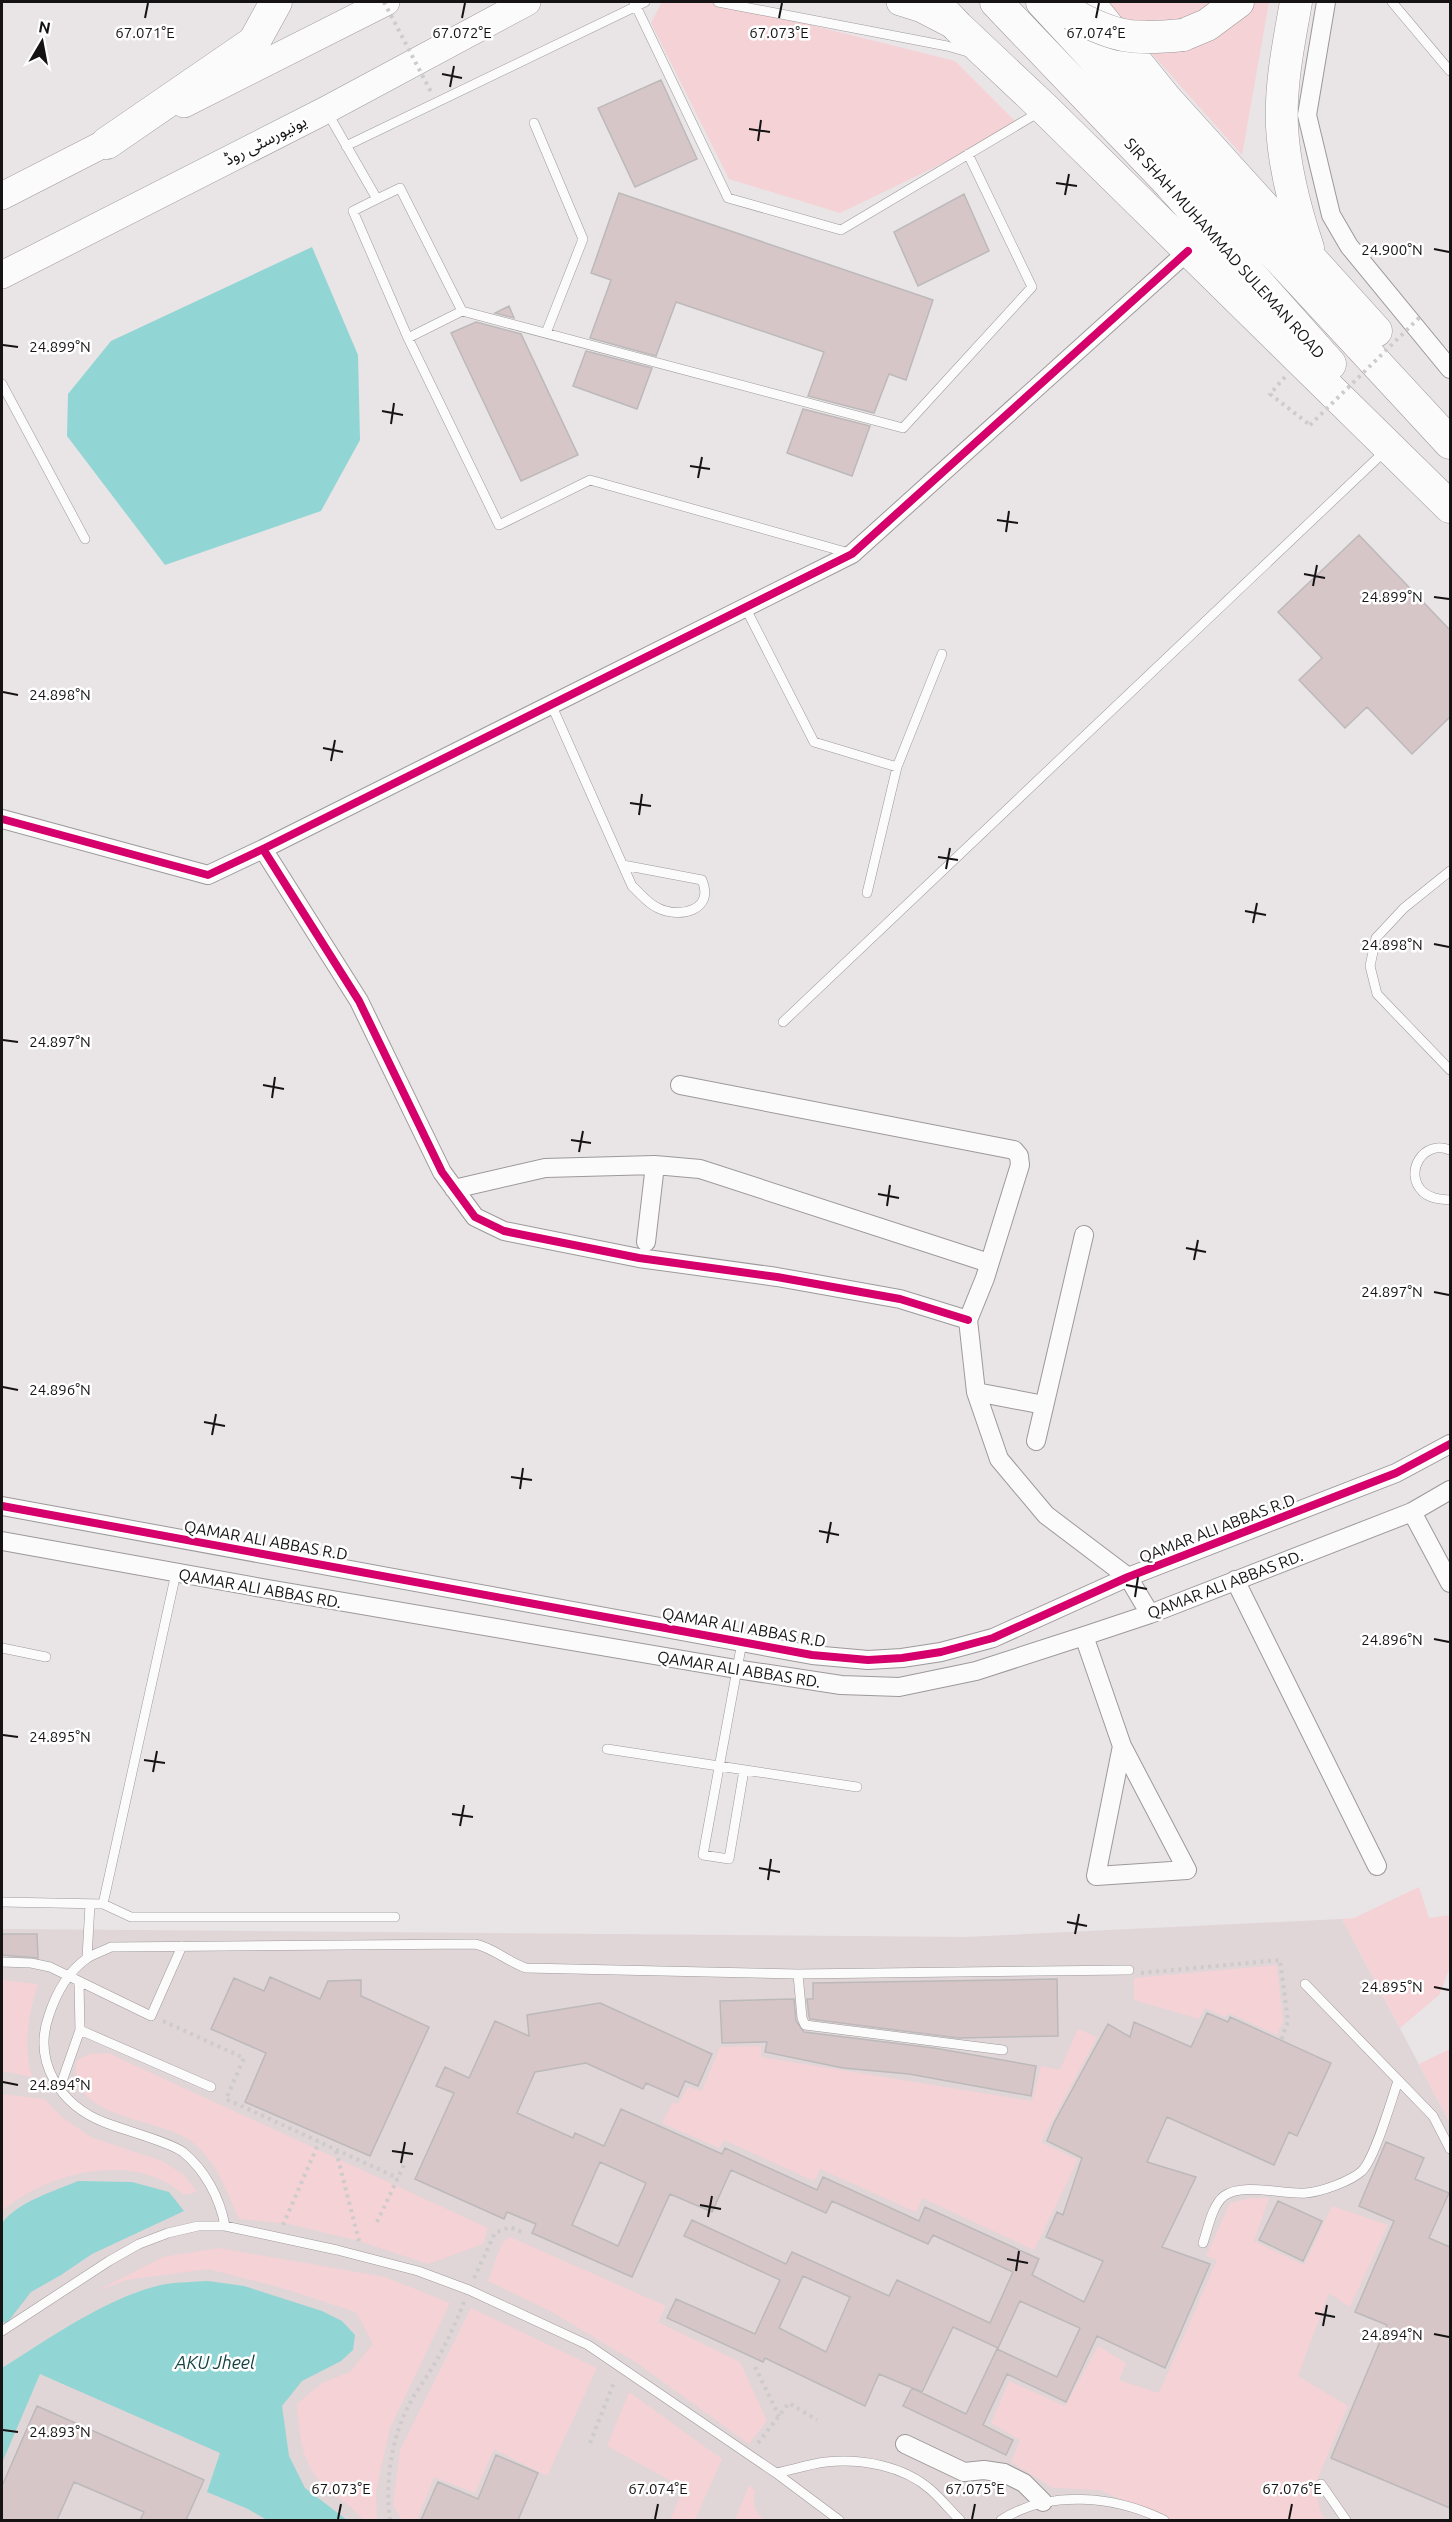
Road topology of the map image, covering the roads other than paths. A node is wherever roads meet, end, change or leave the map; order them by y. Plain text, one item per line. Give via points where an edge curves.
1 (276, 2) edge
2 (385, 2) edge
3 (526, 2) edge
4 (718, 2) edge
5 (900, 2) edge
6 (934, 2) edge
7 (996, 2) edge
8 (1042, 2) edge
9 (1238, 2) edge
10 (1296, 2) edge
11 (1326, 2) edge
12 (1392, 2) edge
13 (638, 3) edge
14 (1073, 6) edge
15 (958, 27) junction
16 (991, 59) junction
17 (1450, 71) edge
18 (1045, 109) junction
19 (326, 110) junction
20 (534, 123) dead end
21 (107, 142) junction
22 (346, 146) junction
23 (968, 154) junction
24 (2, 196) edge
25 (377, 200) junction
26 (1188, 251) junction
27 (1313, 261) junction
28 (2, 275) edge
29 (462, 311) junction
30 (546, 333) junction
31 (408, 338) junction
32 (1450, 369) edge
33 (2, 384) edge
34 (1450, 414) edge
35 (1450, 443) edge
36 (1389, 447) junction
37 (1450, 499) edge
38 (1450, 507) edge
39 (85, 539) dead end
40 (852, 554) junction
41 (745, 607) junction
42 (942, 654) dead end
43 (551, 704) junction
44 (897, 767) junction
45 (2, 819) edge
46 (263, 849) junction
47 (622, 865) junction
48 (1450, 871) edge
49 (867, 893) dead end
50 (783, 1022) dead end
51 (1450, 1070) edge
52 (680, 1085) dead end
53 (1450, 1150) edge
54 (655, 1165) junction
55 (454, 1188) junction
56 (1450, 1200) edge
57 (1084, 1235) dead end
58 (646, 1242) dead end
59 (989, 1263) junction
60 (968, 1320) junction
61 (976, 1392) junction
62 (1044, 1405) junction
63 (1036, 1441) dead end
64 (1450, 1444) edge
65 (1450, 1490) edge
66 (2, 1506) edge
67 (1412, 1512) junction
68 (2, 1541) edge
69 (176, 1573) junction
70 (1128, 1577) junction
71 (1235, 1580) junction
72 (1450, 1583) edge
73 (1150, 1614) junction
74 (1084, 1636) junction
75 (742, 1642) junction
76 (2, 1648) edge
77 (46, 1657) dead end
78 (736, 1669) junction
79 (1122, 1746) junction
80 (607, 1749) dead end
81 (719, 1766) junction
82 (744, 1770) junction
83 (857, 1787) dead end
84 (1377, 1866) dead end
85 (2, 1902) edge
86 (90, 1904) junction
87 (103, 1904) junction
88 (394, 1917) dead end
89 (182, 1947) junction
90 (87, 1958) junction
91 (2, 1962) edge
92 (1129, 1970) road end
93 (798, 1974) junction
94 (69, 1976) junction
95 (79, 1983) junction
96 (1305, 1984) dead end
97 (80, 2030) junction
98 (1003, 2050) dead end
99 (1398, 2081) junction
100 (60, 2087) junction
101 (211, 2087) dead end
102 (1450, 2149) edge
103 (225, 2226) junction
104 (1203, 2243) dead end
105 (2, 2331) edge
106 (906, 2444) dead end
107 (776, 2474) junction
108 (1321, 2484) dead end
109 (1043, 2502) junction
110 (839, 2520) edge
111 (960, 2520) edge
112 (1001, 2520) edge
113 (1164, 2520) edge
114 (1346, 2520) edge

1 - 21 highway via 254,42
2 - 21 main road
3 - 19 main road, یونیورسٹی روڈ
4 - 16 lane via 947,46
5 - 15 main road
6 - 15 highway
7 - 37 highway, SIR SHAH MUHAMMAD SULEMAN ROAD via 1170,184
8 - 35 highway, SIR SHAH MUHAMMAD SULEMAN ROAD
9 - 14 highway, bridge via 1207,25 1183,35 1152,38 1101,30
10 - 27 highway via 1284,70 1282,125 1296,211
11 - 32 street via 1307,115 1331,215 1349,246
12 - 17 lane
13 - 22 lane
13 - 23 lane via 728,198 841,230
14 - 27 highway via 1166,99
15 - 16 highway
16 - 18 highway
18 - 23 lane
18 - 26 highway
19 - 22 lane
19 - 28 main road, یونیورسٹی روڈ
20 - 30 lane via 583,239
21 - 24 main road
22 - 25 lane
23 - 30 lane via 1032,287 903,428
25 - 29 lane via 400,188
25 - 31 lane via 353,211
26 - 36 highway
26 - 40 street
27 - 34 highway
29 - 30 lane
29 - 31 lane
31 - 40 lane via 499,525 590,480
33 - 39 lane
36 - 38 highway
36 - 50 lane
40 - 41 street
41 - 43 street
41 - 44 lane via 814,742
42 - 44 lane
43 - 46 street
43 - 47 lane
44 - 49 lane
45 - 46 street via 208,874
46 - 55 street via 359,1001 442,1172
47 - 47 lane via 632,886 656,908 672,913 692,911 703,901 706,888 702,880
48 - 51 lane via 1404,908 1376,938 1370,966 1377,994
52 - 59 street via 1014,1150 1020,1165
53 - 56 lane via 1442,1146 1430,1149 1415,1166 1418,1185 1424,1193
54 - 55 street via 545,1168
54 - 58 street
54 - 59 street via 700,1169
55 - 60 street via 475,1217 504,1231 639,1258 900,1299
57 - 62 street
59 - 60 street
60 - 61 street
61 - 62 street
61 - 70 street via 999,1459 1046,1515
62 - 63 street
64 - 70 street, QAMAR ALI ABBAS R.D via 1396,1473
65 - 67 street, QAMAR ALI ABBAS RD.
66 - 75 street, QAMAR ALI ABBAS R.D
67 - 71 street, QAMAR ALI ABBAS RD.
67 - 72 street
68 - 69 street, QAMAR ALI ABBAS RD.
69 - 78 street, QAMAR ALI ABBAS RD.
69 - 87 lane
70 - 73 street
70 - 75 street, QAMAR ALI ABBAS R.D via 993,1638 941,1652 868,1660
71 - 73 street, QAMAR ALI ABBAS RD.
71 - 84 street
73 - 74 street, QAMAR ALI ABBAS RD.
74 - 78 street, QAMAR ALI ABBAS RD. via 976,1671 899,1687 841,1685
74 - 79 street
75 - 78 lane
76 - 77 lane
78 - 81 lane
79 - 79 street via 1165,1829 1187,1870 1096,1876
80 - 81 lane
81 - 82 lane
81 - 82 lane via 702,1855 729,1859
82 - 83 lane
85 - 86 lane
86 - 87 lane
86 - 90 lane
87 - 88 lane via 131,1917
89 - 90 lane via 111,1947
89 - 93 lane via 475,1944 526,1968
89 - 95 lane via 151,2016
90 - 94 lane
91 - 94 lane via 31,1963
92 - 93 lane
93 - 98 lane via 805,2025
94 - 95 lane
94 - 100 lane via 45,2025 43,2053 47,2070
95 - 97 lane
96 - 99 lane
97 - 100 lane
97 - 101 lane
99 - 102 lane via 1433,2116
99 - 104 lane via 1362,2170 1343,2183 1307,2194 1260,2190 1223,2197
100 - 103 lane via 74,2104 103,2122 181,2150 200,2168 221,2206
103 - 105 lane via 198,2226 139,2244
103 - 107 lane via 418,2271 469,2290 588,2345
106 - 109 street via 964,2472 1004,2473 1023,2483
107 - 110 lane
107 - 111 lane via 826,2462 861,2461 884,2466 930,2489
108 - 114 lane
109 - 112 lane
109 - 113 lane via 1114,2502

